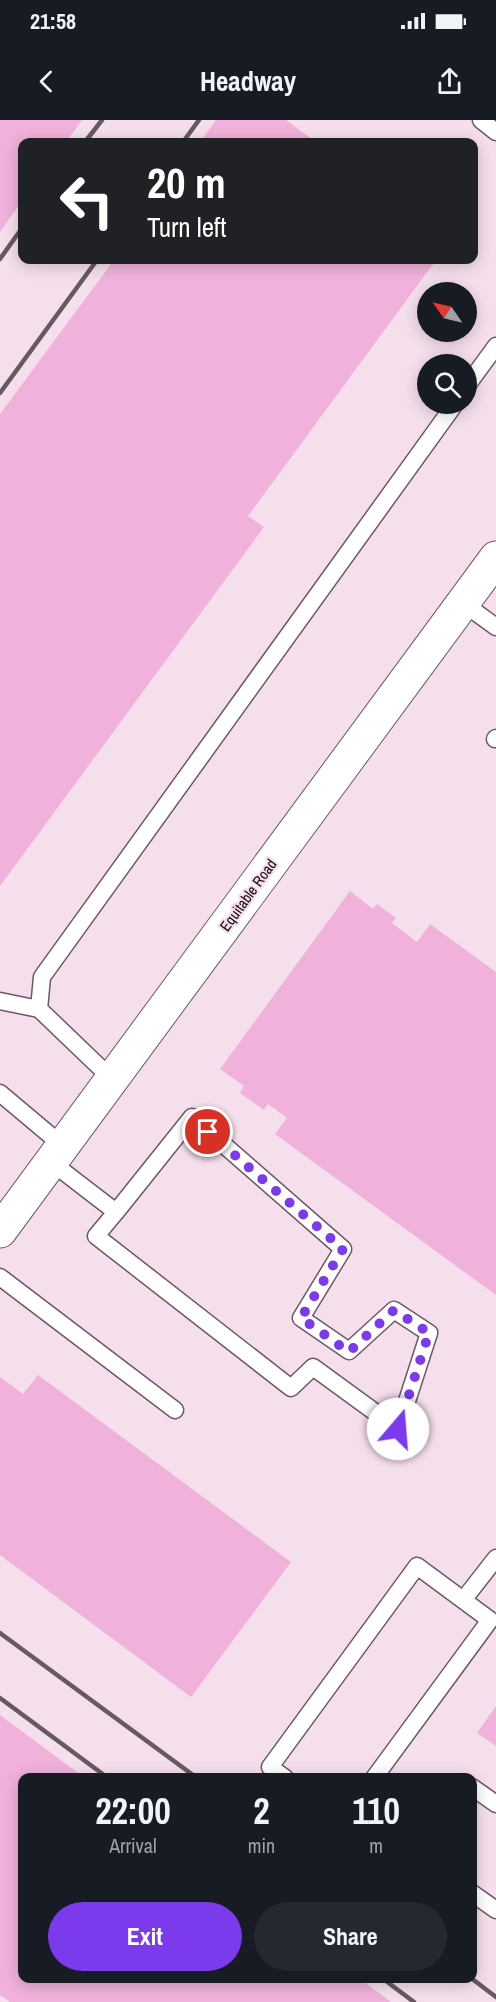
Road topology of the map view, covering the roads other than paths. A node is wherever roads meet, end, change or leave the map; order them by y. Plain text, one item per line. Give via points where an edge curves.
1 (481, 120) edge
2 (496, 132) edge
3 (496, 346) edge
4 (477, 372) edge
5 (448, 414) edge
6 (496, 558) edge
7 (463, 603) junction
8 (496, 627) edge
9 (0, 1001) edge
10 (39, 1009) junction
11 (112, 1079) junction
12 (0, 1093) edge
13 (57, 1154) junction
14 (116, 1212) junction
15 (0, 1231) edge
16 (0, 1276) edge
17 (175, 1410) dead end
18 (496, 1558) edge
19 (464, 1599) junction
20 (278, 1773) edge
21 (379, 1773) edge
22 (477, 1791) edge
23 (496, 1804) edge
24 (477, 1897) edge
25 (496, 1910) edge

1 - 2 lane
3 - 4 lane
5 - 10 lane via 42,977
6 - 7 street, Equitable Road
7 - 8 lane
7 - 11 street, Equitable Road
9 - 10 lane
10 - 11 lane
11 - 13 street, Equitable Road
12 - 13 lane
13 - 14 lane
13 - 15 street, Equitable Road
14 - 14 lane via 96,1236 291,1388 313,1367 398,1429 429,1333 394,1310 349,1352 301,1318 343,1249 192,1117
16 - 17 lane
18 - 19 lane
19 - 20 lane via 417,1566 270,1767
19 - 21 lane via 490,1620
22 - 23 lane
24 - 25 lane

